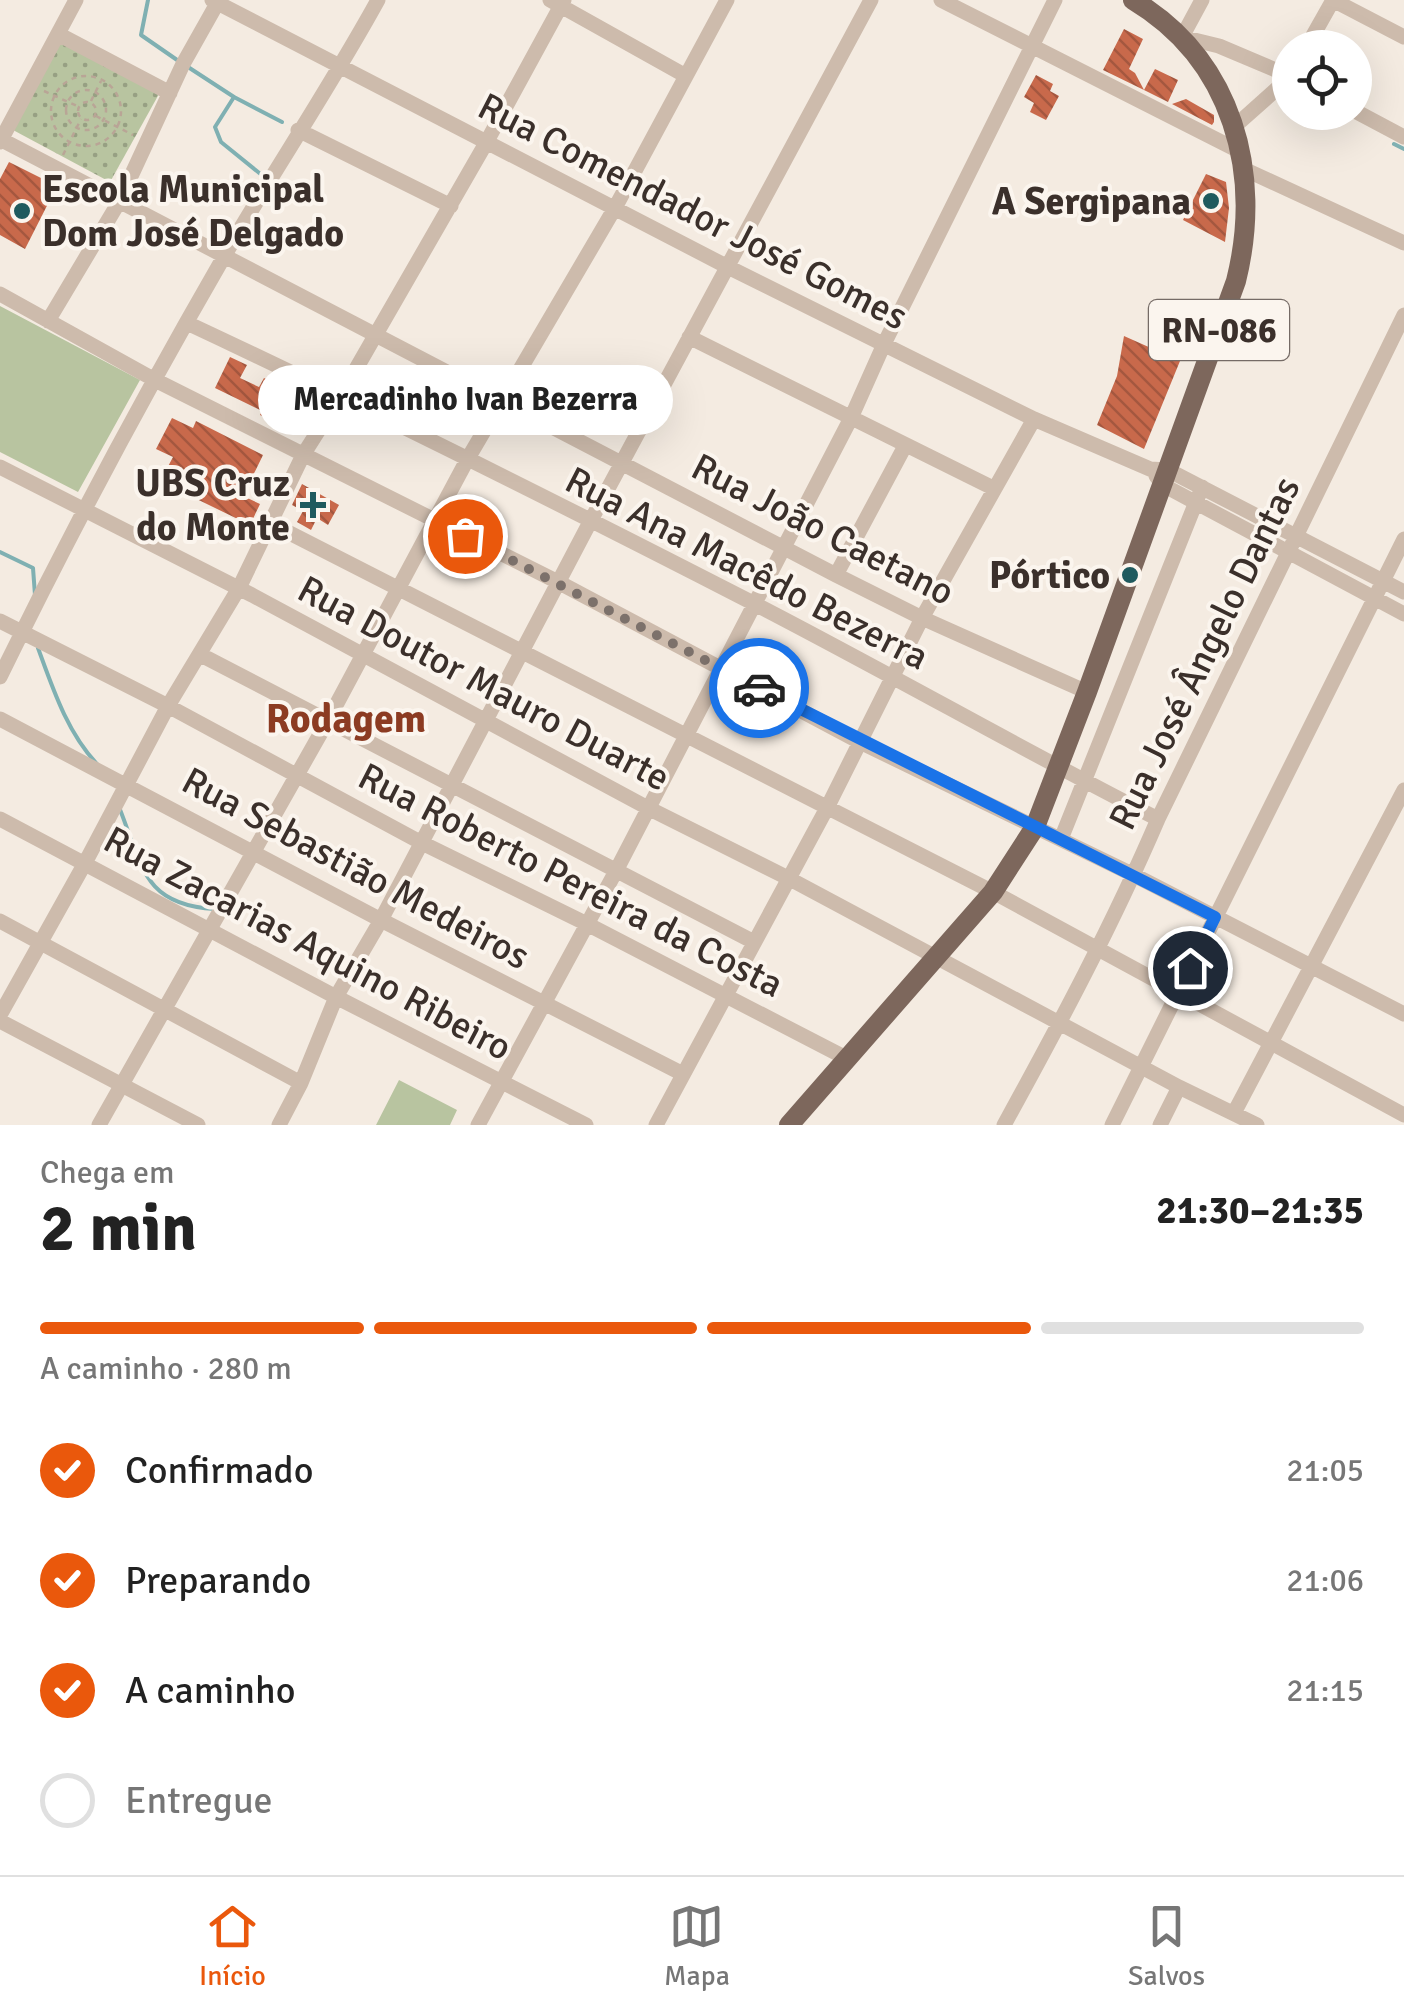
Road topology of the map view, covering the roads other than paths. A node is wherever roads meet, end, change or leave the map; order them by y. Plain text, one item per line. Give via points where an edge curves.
1 (76, 0) edge
2 (378, 0) edge
3 (727, 0) edge
4 (871, 0) edge
5 (941, 0) edge
6 (1055, 0) edge
7 (1133, 0) edge
8 (1202, 0) edge
9 (1333, 0) edge
10 (216, 1) edge
11 (558, 2) edge
12 (1316, 30) edge
13 (58, 34) junction
14 (1182, 37) junction
15 (1404, 38) edge
16 (1030, 46) junction
17 (342, 66) junction
18 (1272, 69) edge
19 (686, 76) junction
20 (1272, 93) edge
21 (170, 94) junction
22 (1372, 120) edge
23 (1234, 128) junction
24 (298, 130) junction
25 (1404, 136) edge
26 (0, 140) edge
27 (486, 144) junction
28 (1243, 161) junction
29 (118, 202) junction
30 (450, 206) junction
31 (616, 206) junction
32 (1404, 243) edge
33 (225, 255) junction
34 (728, 268) junction
35 (0, 294) edge
36 (1404, 315) edge
37 (48, 321) junction
38 (187, 322) junction
39 (376, 335) junction
40 (689, 338) junction
41 (884, 344) junction
42 (155, 380) junction
43 (341, 396) junction
44 (501, 402) junction
45 (851, 418) junction
46 (1034, 419) junction
47 (905, 446) junction
48 (303, 455) junction
49 (467, 460) junction
50 (622, 462) junction
51 (0, 467) edge
52 (1160, 475) junction
53 (993, 488) junction
54 (1199, 495) junction
55 (84, 509) junction
56 (434, 520) junction
57 (590, 522) junction
58 (270, 523) junction
59 (1404, 539) edge
60 (1291, 544) junction
61 (783, 547) junction
62 (836, 575) junction
63 (1384, 581) junction
64 (558, 582) junction
65 (239, 588) junction
66 (399, 590) junction
67 (1404, 592) edge
68 (1375, 599) junction
69 (752, 602) junction
70 (1404, 614) edge
71 (922, 618) junction
72 (0, 620) edge
73 (22, 632) junction
74 (521, 652) junction
75 (200, 654) junction
76 (361, 655) junction
77 (720, 668) junction
78 (0, 677) edge
79 (891, 679) junction
80 (1088, 692) junction
81 (168, 706) junction
82 (0, 719) edge
83 (486, 721) junction
84 (326, 722) junction
85 (687, 735) junction
86 (860, 742) junction
87 (1058, 769) junction
88 (295, 775) junction
89 (1086, 782) junction
90 (126, 784) junction
91 (451, 786) junction
92 (1404, 790) edge
93 (828, 806) junction
94 (648, 808) junction
95 (1158, 818) junction
96 (0, 819) edge
97 (1034, 827) junction
98 (1061, 839) junction
99 (422, 842) junction
100 (251, 852) junction
101 (85, 863) junction
102 (616, 870) junction
103 (1134, 874) junction
104 (788, 878) junction
105 (994, 892) junction
106 (1215, 917) junction
107 (381, 920) junction
108 (0, 921) edge
109 (587, 924) junction
110 (210, 930) junction
111 (40, 942) junction
112 (754, 942) junction
113 (1096, 948) junction
114 (936, 958) junction
115 (1312, 966) junction
116 (1177, 993) junction
117 (725, 996) junction
118 (336, 998) junction
119 (545, 1004) junction
120 (164, 1008) junction
121 (1404, 1014) edge
122 (0, 1018) edge
123 (1060, 1024) junction
124 (1271, 1044) junction
125 (846, 1058) junction
126 (1142, 1066) junction
127 (683, 1074) junction
128 (504, 1083) junction
129 (300, 1084) junction
130 (122, 1087) junction
131 (1178, 1088) junction
132 (1234, 1113) junction
133 (1404, 1115) edge
134 (99, 1125) edge
135 (198, 1125) edge
136 (279, 1125) edge
137 (478, 1125) edge
138 (586, 1125) edge
139 (656, 1125) edge
140 (789, 1125) edge
141 (1004, 1125) edge
142 (1112, 1125) edge
143 (1160, 1125) edge
144 (1257, 1125) edge

1 - 13 street
2 - 17 street
3 - 19 street
4 - 34 street
5 - 16 street
6 - 16 street
7 - 14 main road, RN-086
8 - 14 street
9 - 12 street
9 - 15 street
10 - 17 street, Rua Comendador José Gomes
10 - 21 street
11 - 19 street
11 - 27 street
13 - 21 street
13 - 26 street
14 - 18 street
14 - 23 main road, RN-086 via 1209,74
16 - 28 street
16 - 41 street
17 - 24 street
17 - 27 street, Rua Comendador José Gomes
19 - 31 street
20 - 23 street
21 - 29 street
22 - 25 street
23 - 28 main road, RN-086
24 - 30 street
24 - 33 street
26 - 29 street, Rua João Caetano
27 - 30 street
27 - 31 street, Rua Comendador José Gomes
28 - 32 street
28 - 52 main road, RN-086 via 1247,214 1236,281
29 - 33 street, Rua João Caetano
29 - 37 street
30 - 39 street
31 - 34 street, Rua Comendador José Gomes
31 - 44 street
33 - 38 street
33 - 39 street, Rua João Caetano
34 - 40 street
34 - 41 street, Rua Comendador José Gomes
35 - 37 street
36 - 60 street, Rua José Ângelo Dantas
37 - 42 street
38 - 42 street
38 - 43 street, Rua Ana Macêdo Bezerra
39 - 43 street
39 - 44 street, Rua João Caetano
40 - 45 street
40 - 50 street
41 - 45 street
41 - 46 street, Rua Comendador José Gomes
42 - 48 street
42 - 55 street
43 - 48 street
43 - 49 street, Rua Ana Macêdo Bezerra
44 - 49 street
44 - 50 street, Rua João Caetano
45 - 47 street
45 - 61 street
46 - 52 street, Rua Comendador José Gomes
46 - 53 street
47 - 53 street
47 - 62 street
48 - 56 street
48 - 58 street
49 - 56 street
49 - 57 street, Rua Ana Macêdo Bezerra
50 - 57 street
50 - 61 street, Rua João Caetano
51 - 55 street, Rua Doutor Mauro Duarte
52 - 54 street, Rua Comendador José Gomes
52 - 80 main road, RN-086
53 - 71 street
54 - 60 street, Rua Comendador José Gomes
54 - 89 street
55 - 65 street, Rua Doutor Mauro Duarte
55 - 73 street
56 - 64 street
56 - 66 street
57 - 64 street
57 - 69 street, Rua Ana Macêdo Bezerra
58 - 65 street
58 - 66 street
59 - 63 street
60 - 63 street
60 - 68 street
60 - 95 street, Rua José Ângelo Dantas
61 - 62 street, Rua João Caetano
61 - 69 street
62 - 71 street, Rua João Caetano
63 - 67 street
63 - 68 street
64 - 74 street
64 - 77 street
65 - 75 street
65 - 76 street, Rua Doutor Mauro Duarte
66 - 74 street
66 - 76 street
68 - 70 street
68 - 106 street
69 - 77 street
69 - 79 street, Rua Ana Macêdo Bezerra
71 - 79 street
71 - 80 street, Rua João Caetano
72 - 73 street, Rua Roberto Pereira da Costa
73 - 78 street
73 - 81 street, Rua Roberto Pereira da Costa
74 - 83 street
74 - 85 street
75 - 81 street
75 - 84 street
76 - 83 street, Rua Doutor Mauro Duarte
76 - 84 street
77 - 85 street
77 - 86 street
79 - 86 street
79 - 87 street, Rua Ana Macêdo Bezerra
80 - 87 main road, RN-086
81 - 88 street, Rua Roberto Pereira da Costa
81 - 90 street
82 - 90 street, Rua Sebastião Medeiros
83 - 91 street
83 - 94 street, Rua Doutor Mauro Duarte
84 - 88 street
84 - 91 street
85 - 93 street
85 - 94 street
86 - 93 street
86 - 97 street
87 - 89 street, Rua Ana Macêdo Bezerra
87 - 97 main road, RN-086
88 - 99 street, Rua Roberto Pereira da Costa
88 - 100 street
89 - 95 street, Rua Ana Macêdo Bezerra
89 - 98 street
90 - 100 street, Rua Sebastião Medeiros
90 - 101 street
91 - 99 street
91 - 102 street
92 - 115 street
93 - 104 street
93 - 105 street
94 - 102 street
94 - 104 street, Rua Doutor Mauro Duarte
95 - 103 street, Rua José Ângelo Dantas
96 - 101 street, Rua Zacarias Aquino Ribeiro
97 - 98 street
97 - 105 main road, RN-086
98 - 103 street
99 - 107 street
99 - 109 street, Rua Roberto Pereira da Costa
100 - 107 street, Rua Sebastião Medeiros
100 - 110 street
101 - 110 street, Rua Zacarias Aquino Ribeiro
101 - 111 street
102 - 109 street
102 - 112 street
103 - 106 street
103 - 113 street, Rua José Ângelo Dantas
104 - 112 street
104 - 114 street, Rua Doutor Mauro Duarte
105 - 113 street
105 - 114 main road, RN-086
106 - 115 street
106 - 116 street
107 - 118 street
107 - 119 street, Rua Sebastião Medeiros
108 - 111 street
109 - 117 street, Rua Roberto Pereira da Costa
109 - 119 street
110 - 118 street, Rua Zacarias Aquino Ribeiro
110 - 120 street
111 - 120 street
111 - 122 street
112 - 117 street
113 - 116 street
113 - 123 street, Rua José Ângelo Dantas
114 - 123 street, Rua Doutor Mauro Duarte
114 - 125 main road, RN-086
115 - 121 street
115 - 124 street
116 - 124 street
116 - 126 street
117 - 125 street, Rua Roberto Pereira da Costa
117 - 127 street
118 - 128 street, Rua Zacarias Aquino Ribeiro
118 - 129 street
119 - 127 street, Rua Sebastião Medeiros
119 - 128 street
120 - 129 street
120 - 130 street
122 - 130 street
123 - 126 street, Rua Doutor Mauro Duarte
123 - 141 street, Rua José Ângelo Dantas
124 - 132 street
124 - 133 street
125 - 140 main road, RN-086
126 - 131 street, Rua Doutor Mauro Duarte
126 - 142 street
127 - 139 street
128 - 137 street
128 - 138 street, Rua Zacarias Aquino Ribeiro
129 - 136 street
130 - 134 street
130 - 135 street
131 - 132 street, Rua Doutor Mauro Duarte
131 - 143 street
132 - 144 street, Rua Doutor Mauro Duarte

